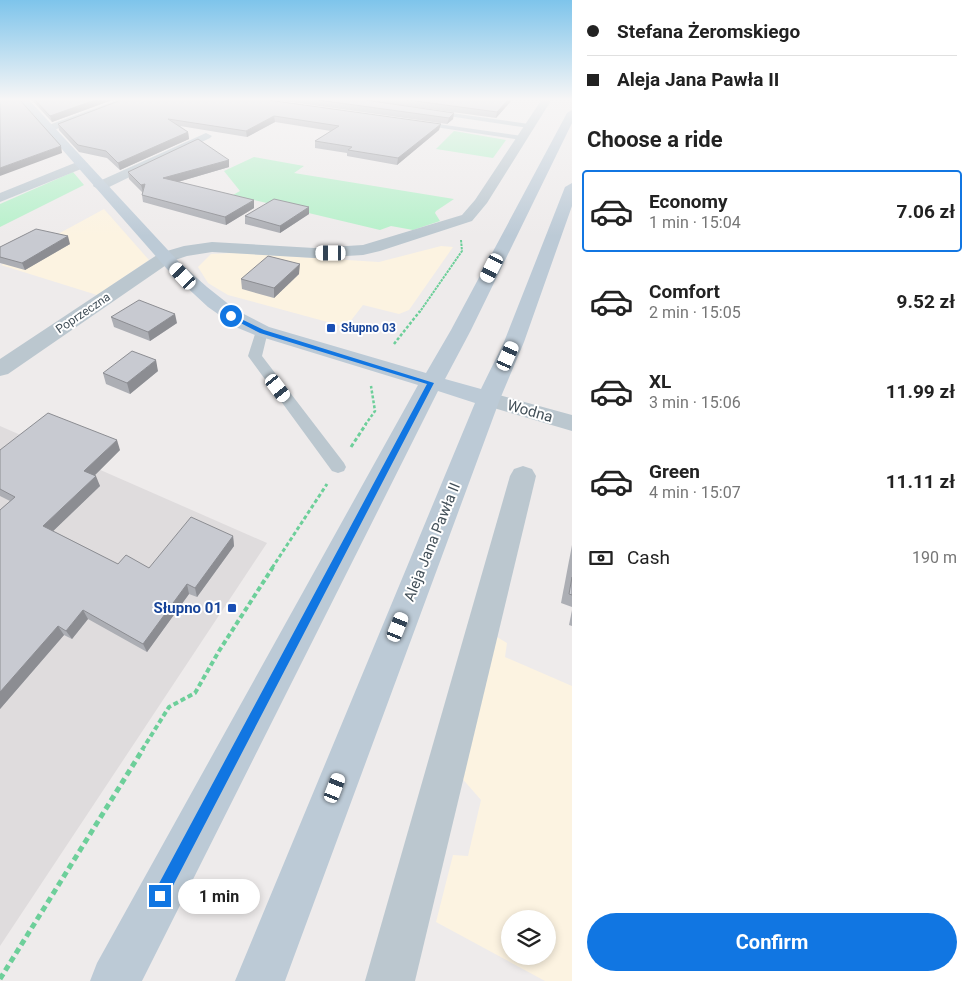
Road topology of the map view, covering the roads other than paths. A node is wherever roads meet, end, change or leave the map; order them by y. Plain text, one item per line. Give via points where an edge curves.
1 (65, 145) edge
2 (187, 145) edge
3 (518, 145) edge
4 (556, 145) edge
5 (82, 164) junction
6 (100, 186) junction
7 (572, 187) edge
8 (0, 198) edge
9 (166, 257) junction
10 (219, 305) junction
11 (262, 331) junction
12 (0, 369) edge
13 (435, 375) junction
14 (492, 391) junction
15 (572, 405) edge
16 (572, 423) edge
17 (338, 467) road end
18 (523, 476) dead end
19 (115, 981) edge
20 (260, 981) edge
21 (390, 981) edge

1 - 5 main road
2 - 6 street
3 - 9 street, Poprzeczna via 480,202 466,218 451,224 363,250 314,253 212,247
4 - 13 main road
5 - 6 main road
5 - 8 street
6 - 9 main road
7 - 14 main road, Aleja Jana Pawła II via 514,342
9 - 10 main road via 192,285
9 - 12 street, Poprzeczna
10 - 11 main road via 231,316
10 - 13 main road
11 - 13 main road
11 - 17 lane via 254,356
13 - 14 main road
13 - 19 main road
14 - 15 street, Wodna
14 - 16 street, Wodna
14 - 20 main road, Aleja Jana Pawła II
18 - 21 street

